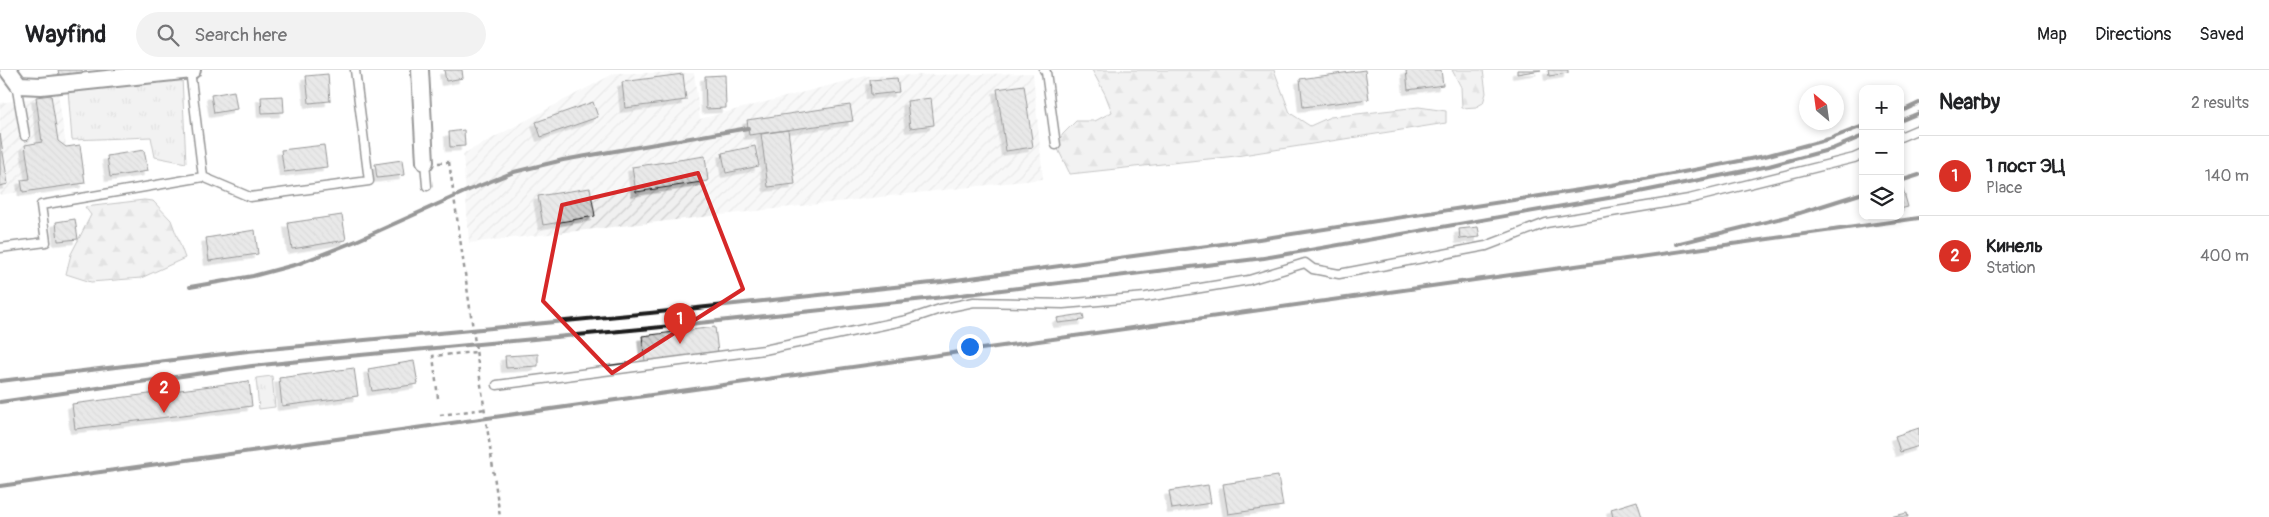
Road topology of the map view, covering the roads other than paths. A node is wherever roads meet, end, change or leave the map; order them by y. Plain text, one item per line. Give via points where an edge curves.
1 (191, 70) edge
2 (355, 70) edge
3 (420, 70) edge
4 (1044, 70) edge
5 (152, 72) edge
6 (12, 75) edge
7 (1919, 129) edge
8 (1904, 135) edge
9 (25, 136) dead end
10 (1056, 145) dead end
11 (1859, 156) edge
12 (425, 162) joint
13 (203, 177) junction
14 (427, 186) dead end
15 (0, 248) edge
16 (497, 385) dead end

1 - 5 street
1 - 13 lane
2 - 13 lane via 369,181 250,198
3 - 12 street
4 - 10 lane
5 - 6 street via 41,86 19,85
6 - 9 lane
7 - 8 lane
11 - 16 lane via 1689,199 1546,223 1486,246 1338,274 1313,269 1305,263 1249,280 1146,297 1064,304 974,302 907,320 764,350
12 - 14 lane
13 - 15 lane via 41,205 46,242

